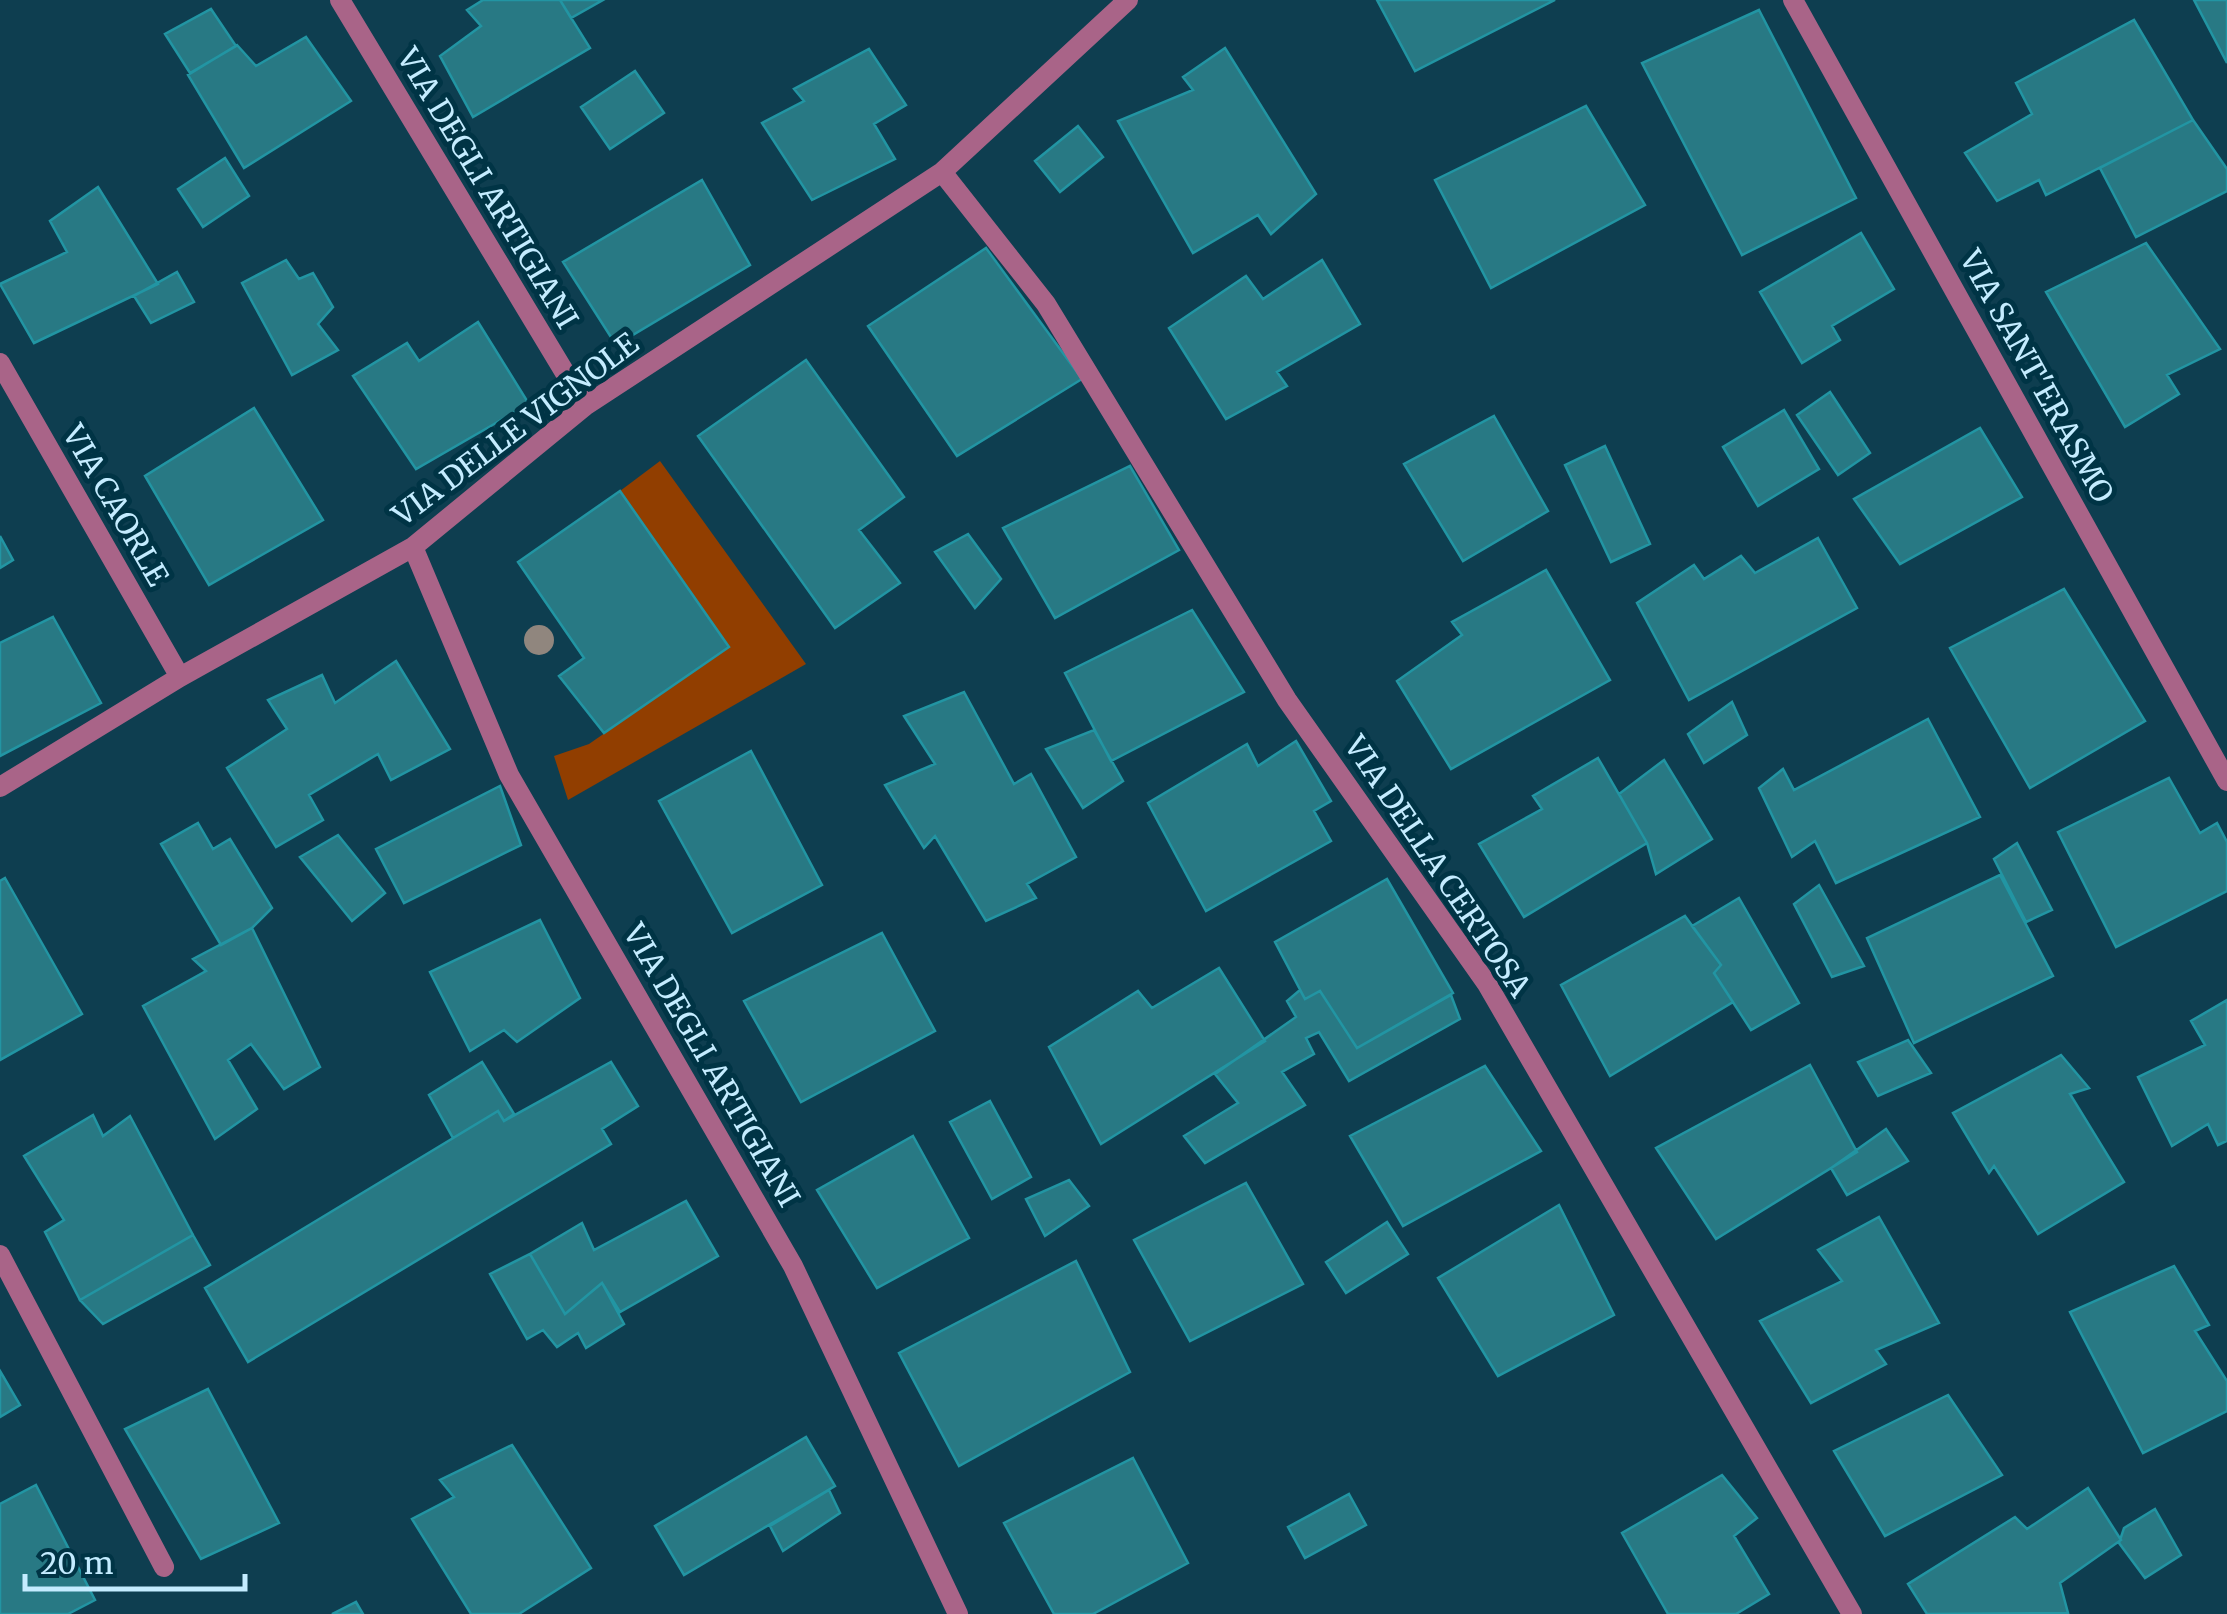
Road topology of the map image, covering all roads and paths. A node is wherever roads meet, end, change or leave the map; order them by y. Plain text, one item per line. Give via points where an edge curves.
1 (340, 0) edge
2 (1128, 0) edge
3 (1793, 0) edge
4 (942, 172) junction
5 (0, 363) edge
6 (585, 406) junction
7 (413, 547) junction
8 (180, 677) junction
9 (2227, 781) edge
10 (0, 787) edge
11 (0, 1255) edge
12 (164, 1566) dead end
13 (958, 1614) edge
14 (1852, 1614) edge

1 - 6 street, VIA DEGLI ARTIGIANI
2 - 4 street, VIA DELLE VIGNOLE
3 - 9 street, VIA SANT'ERASMO
4 - 6 street, VIA DELLE VIGNOLE
4 - 14 street, VIA DELLA CERTOSA via 1046,304 1287,700 1486,984
5 - 8 street, VIA CAORLE
6 - 7 street, VIA DELLE VIGNOLE
7 - 8 street, VIA DELLE VIGNOLE
7 - 13 street, VIA DEGLI ARTIGIANI via 509,775 793,1266
8 - 10 street, VIA DELLE VIGNOLE
11 - 12 street

